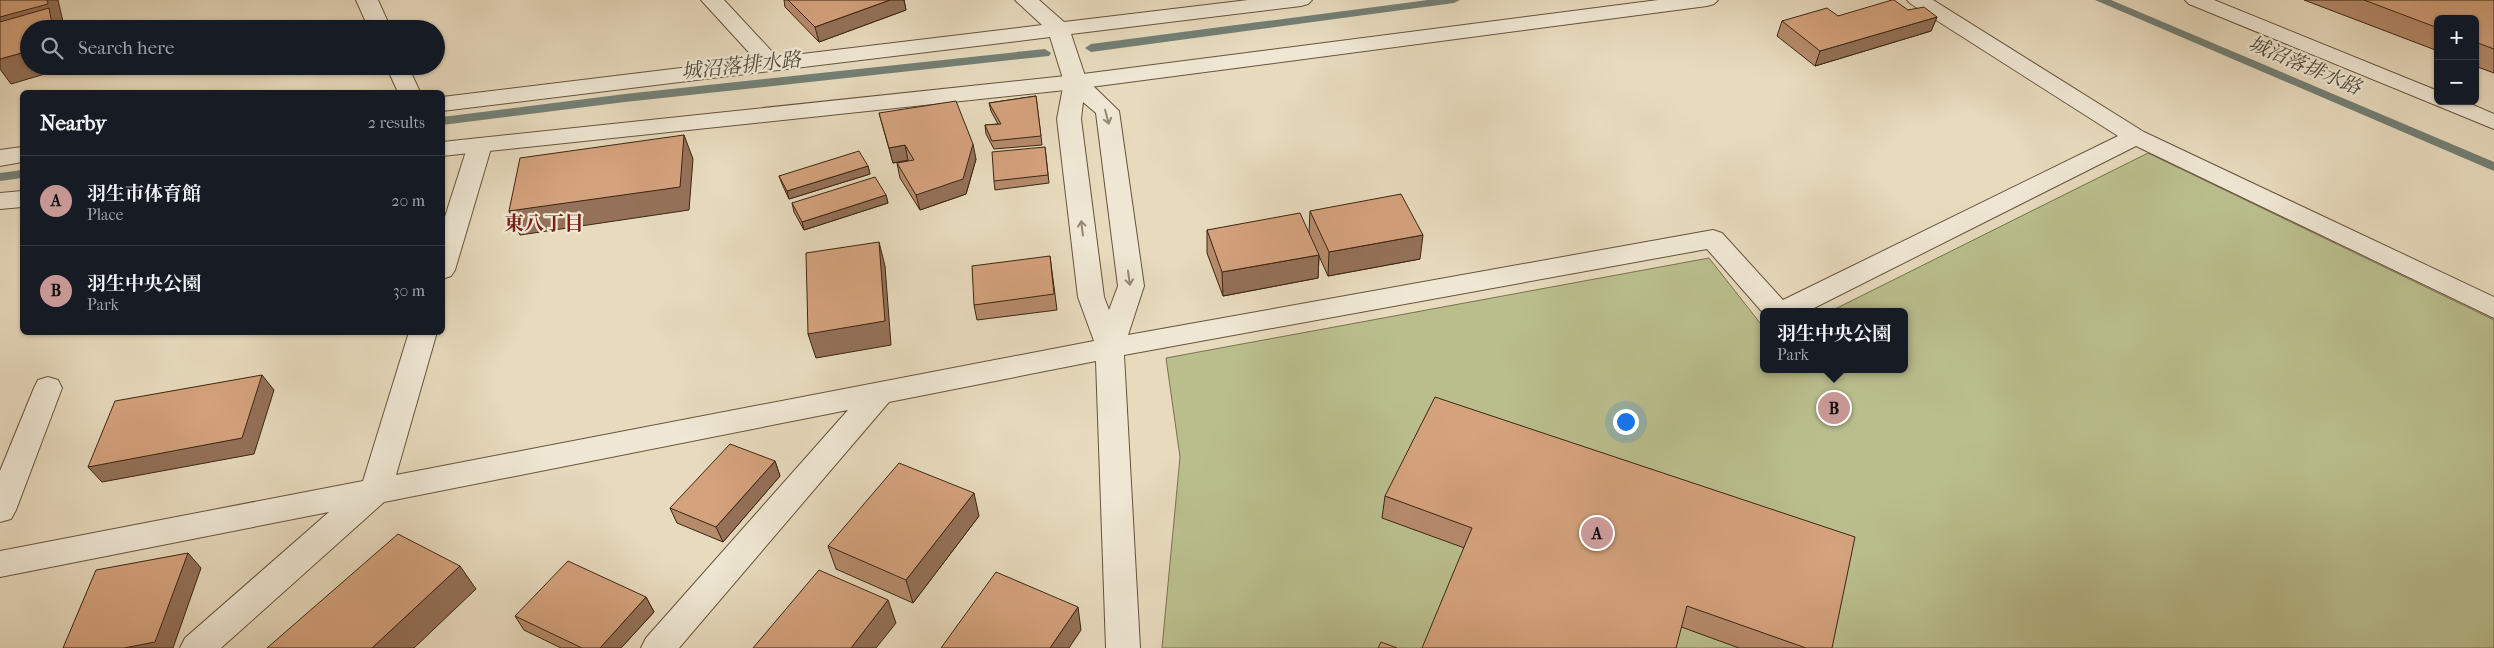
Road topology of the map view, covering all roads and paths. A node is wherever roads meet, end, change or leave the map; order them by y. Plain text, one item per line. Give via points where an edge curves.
1 (367, 0) edge
2 (712, 0) edge
3 (1026, 0) edge
4 (1301, 0) edge
5 (1707, 0) edge
6 (1918, 0) edge
7 (2196, 0) edge
8 (376, 20) edge
9 (1058, 28) junction
10 (772, 64) junction
11 (401, 75) edge
12 (1075, 82) junction
13 (408, 90) edge
14 (2434, 97) edge
15 (445, 104) edge
16 (2453, 105) edge
17 (2494, 122) edge
18 (2136, 137) junction
19 (480, 145) junction
20 (445, 150) edge
21 (20, 155) edge
22 (0, 158) edge
23 (20, 199) edge
24 (0, 201) edge
25 (445, 260) edge
26 (1776, 308) edge
27 (1788, 308) edge
28 (2494, 308) edge
29 (423, 335) edge
30 (1110, 348) junction
31 (48, 388) dead end
32 (880, 393) junction
33 (376, 490) junction
34 (0, 510) edge
35 (0, 564) edge
36 (197, 648) edge
37 (658, 648) edge
38 (1123, 648) edge

1 - 8 street
2 - 10 street
3 - 9 street
4 - 9 street
5 - 12 street
6 - 18 street
7 - 14 street
9 - 10 street
9 - 12 street
10 - 15 street
11 - 13 street
12 - 19 street
30 -> 12 street via 1091,297 1069,119
12 -> 30 street via 1107,111 1131,286
16 - 17 street
18 - 27 street
18 - 28 street
19 - 20 street
19 - 25 street
21 - 22 street
23 - 24 street
26 - 30 street via 1712,240
29 - 33 street
30 - 32 street
30 - 38 street
31 - 34 street
32 - 33 street
32 - 37 street
33 - 35 street
33 - 36 street

